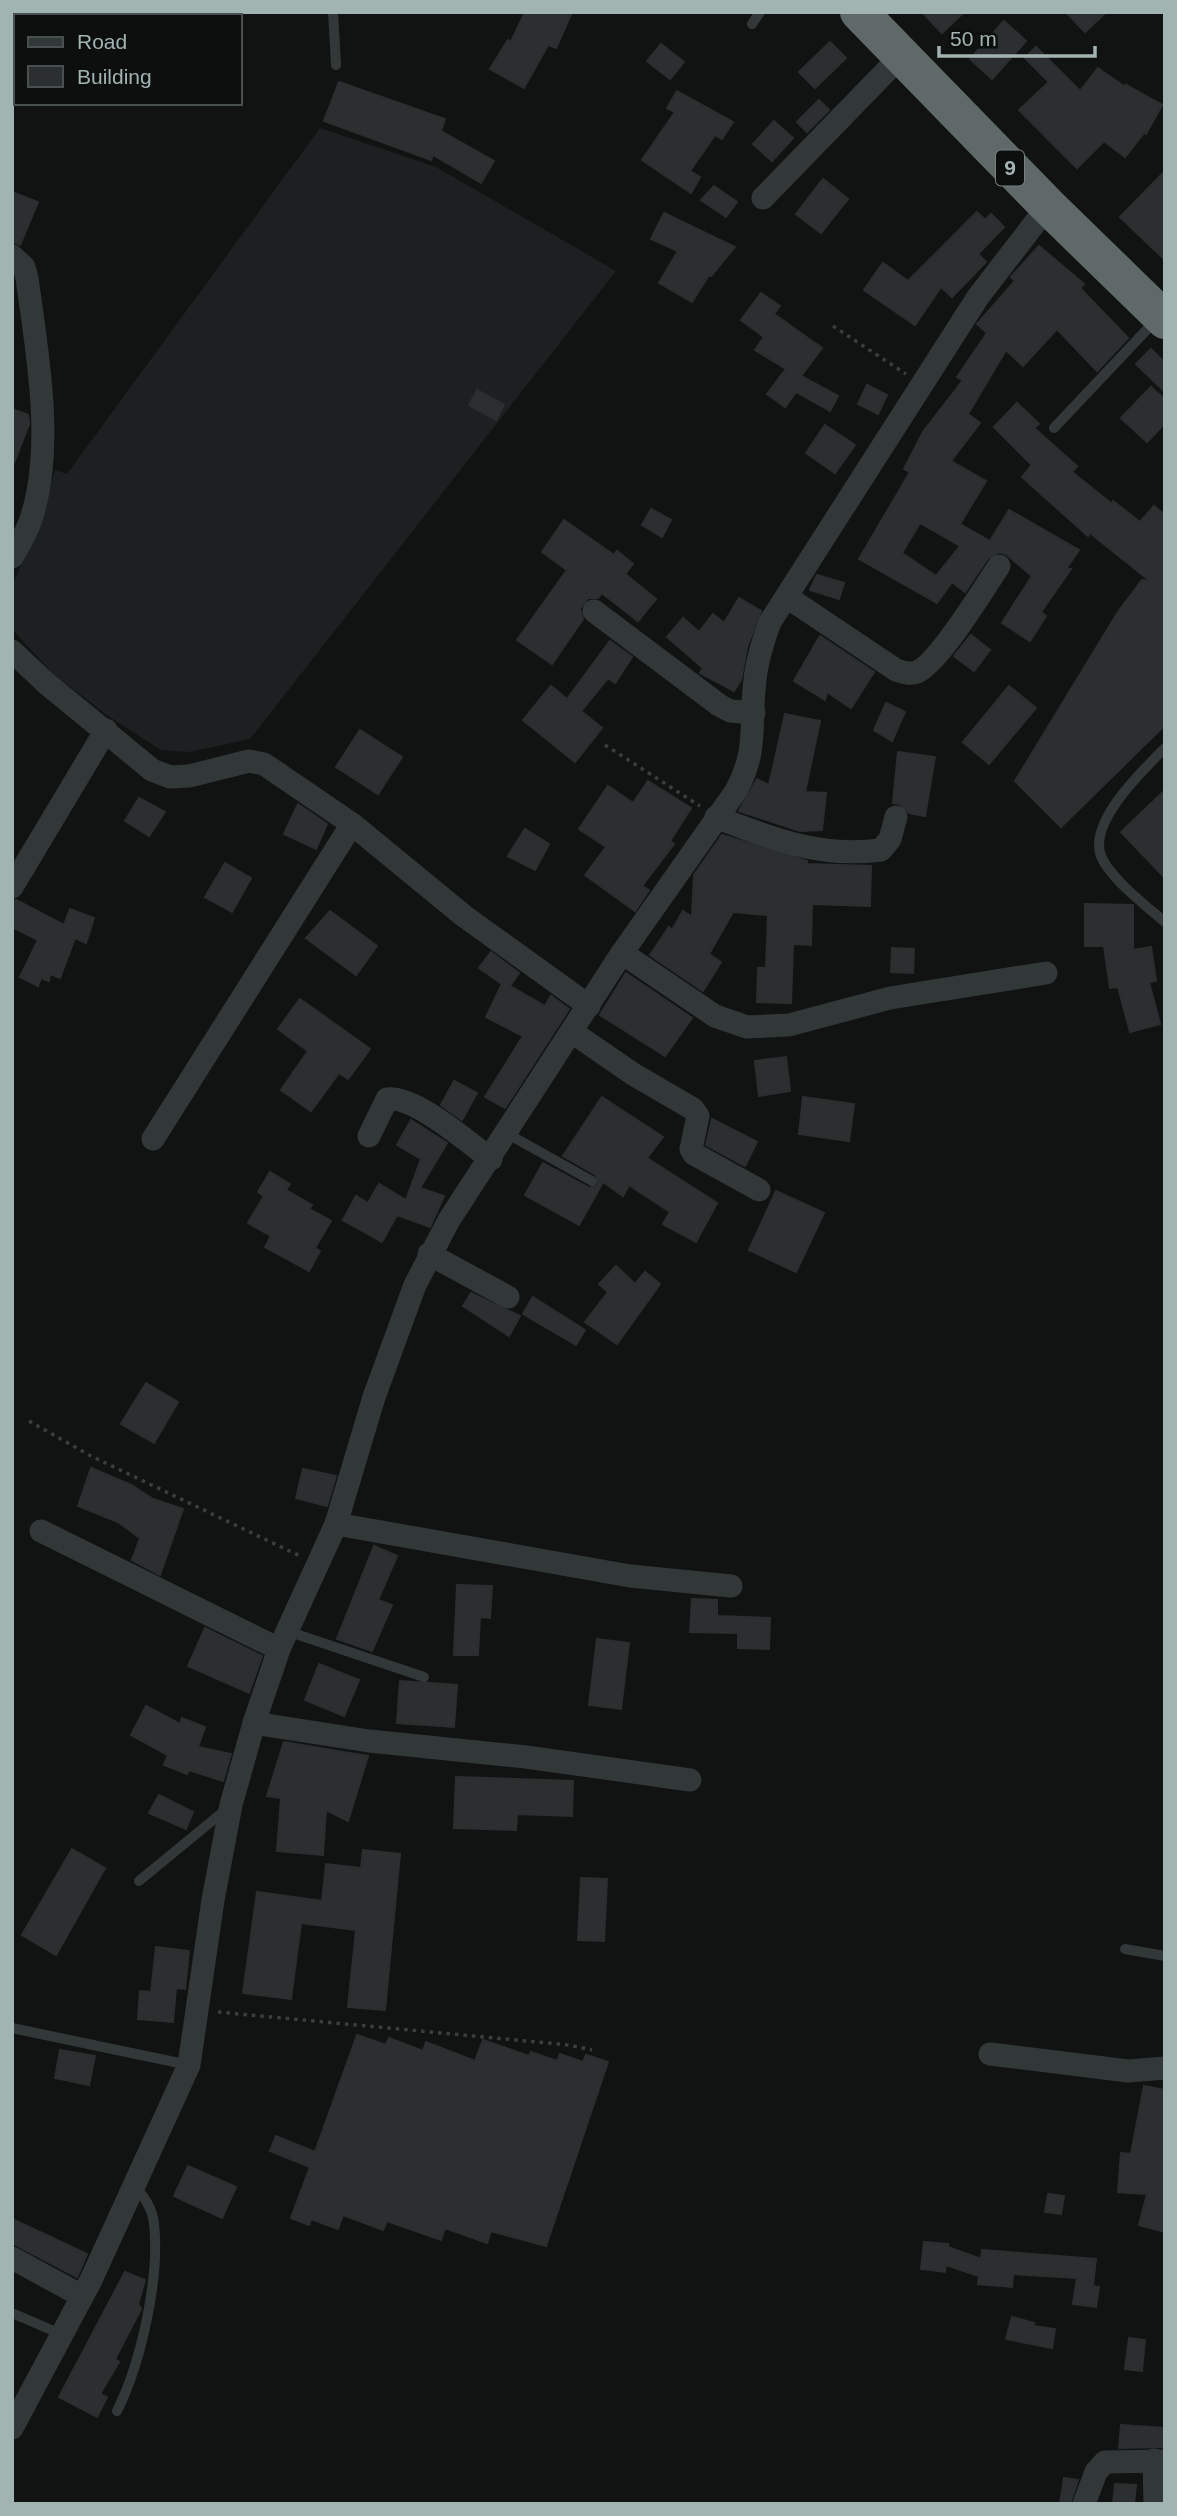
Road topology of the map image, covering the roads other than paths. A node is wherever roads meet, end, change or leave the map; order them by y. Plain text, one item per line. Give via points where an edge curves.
1 (333, 12) edge
2 (760, 12) edge
3 (859, 12) edge
4 (752, 24) dead end
5 (901, 56) junction
6 (336, 65) dead end
7 (763, 198) dead end
8 (1048, 206) junction
9 (12, 256) edge
10 (1162, 318) edge
11 (1054, 428) dead end
12 (12, 558) edge
13 (999, 566) dead end
14 (787, 597) junction
15 (594, 611) dead end
16 (12, 651) edge
17 (754, 713) junction
18 (106, 730) junction
19 (1165, 748) edge
20 (716, 817) junction
21 (896, 817) dead end
22 (352, 824) junction
23 (12, 887) edge
24 (1165, 922) edge
25 (622, 953) junction
26 (1046, 973) dead end
27 (589, 1006) junction
28 (572, 1032) junction
29 (508, 1134) junction
30 (369, 1136) dead end
31 (153, 1139) dead end
32 (491, 1159) junction
33 (592, 1181) dead end
34 (759, 1190) dead end
35 (429, 1254) junction
36 (508, 1297) dead end
37 (337, 1524) junction
38 (41, 1531) dead end
39 (731, 1586) dead end
40 (283, 1640) junction
41 (424, 1676) dead end
42 (254, 1723) junction
43 (690, 1780) dead end
44 (231, 1805) junction
45 (139, 1881) dead end
46 (1125, 1949) dead end
47 (1165, 1956) edge
48 (12, 2028) edge
49 (990, 2054) dead end
50 (189, 2065) junction
51 (1165, 2068) edge
52 (135, 2186) junction
53 (12, 2258) edge
54 (82, 2296) junction
55 (12, 2313) edge
56 (63, 2335) junction
57 (117, 2411) dead end
58 (12, 2428) edge
59 (1160, 2460) edge
60 (1084, 2504) edge
61 (1155, 2504) edge

1 - 6 lane
2 - 4 lane
3 - 5 highway, 9
5 - 7 street
5 - 8 highway, 9
8 - 10 highway, 9
8 - 14 street via 978,297
9 - 12 street via 24,267 27,278 42,429 40,481 31,520
10 - 11 lane
13 - 14 street via 928,664 908,674
14 - 17 street via 770,622 761,647
15 - 17 street via 719,705
16 - 18 street
17 - 20 street via 748,768
18 - 22 street via 152,770 170,776 207,774 249,761 264,764
18 - 23 street
19 - 24 lane via 1122,794 1098,838 1107,866
20 - 21 street via 773,840 841,854 881,850 890,839
20 - 25 street
22 - 27 street via 464,916
22 - 31 street
25 - 26 street via 715,1016 747,1027 789,1025 890,998
25 - 27 street
27 - 28 street
28 - 29 street
28 - 34 street via 693,1109 698,1116 691,1149 694,1154
29 - 32 street
29 - 33 lane
30 - 32 street via 387,1099 397,1098
32 - 35 street
35 - 36 street
35 - 37 street via 374,1397
37 - 39 street via 630,1576
37 - 40 street
38 - 40 street
40 - 41 lane
40 - 42 street
42 - 43 street
42 - 44 street
44 - 45 lane
44 - 50 street
46 - 47 lane
48 - 50 lane
49 - 51 street via 1128,2071
50 - 52 street
52 - 54 street
52 - 57 lane via 145,2198 154,2225 152,2274 143,2341
53 - 54 street
54 - 56 street
55 - 56 lane
56 - 58 street
59 - 60 street via 1104,2462
59 - 61 street

